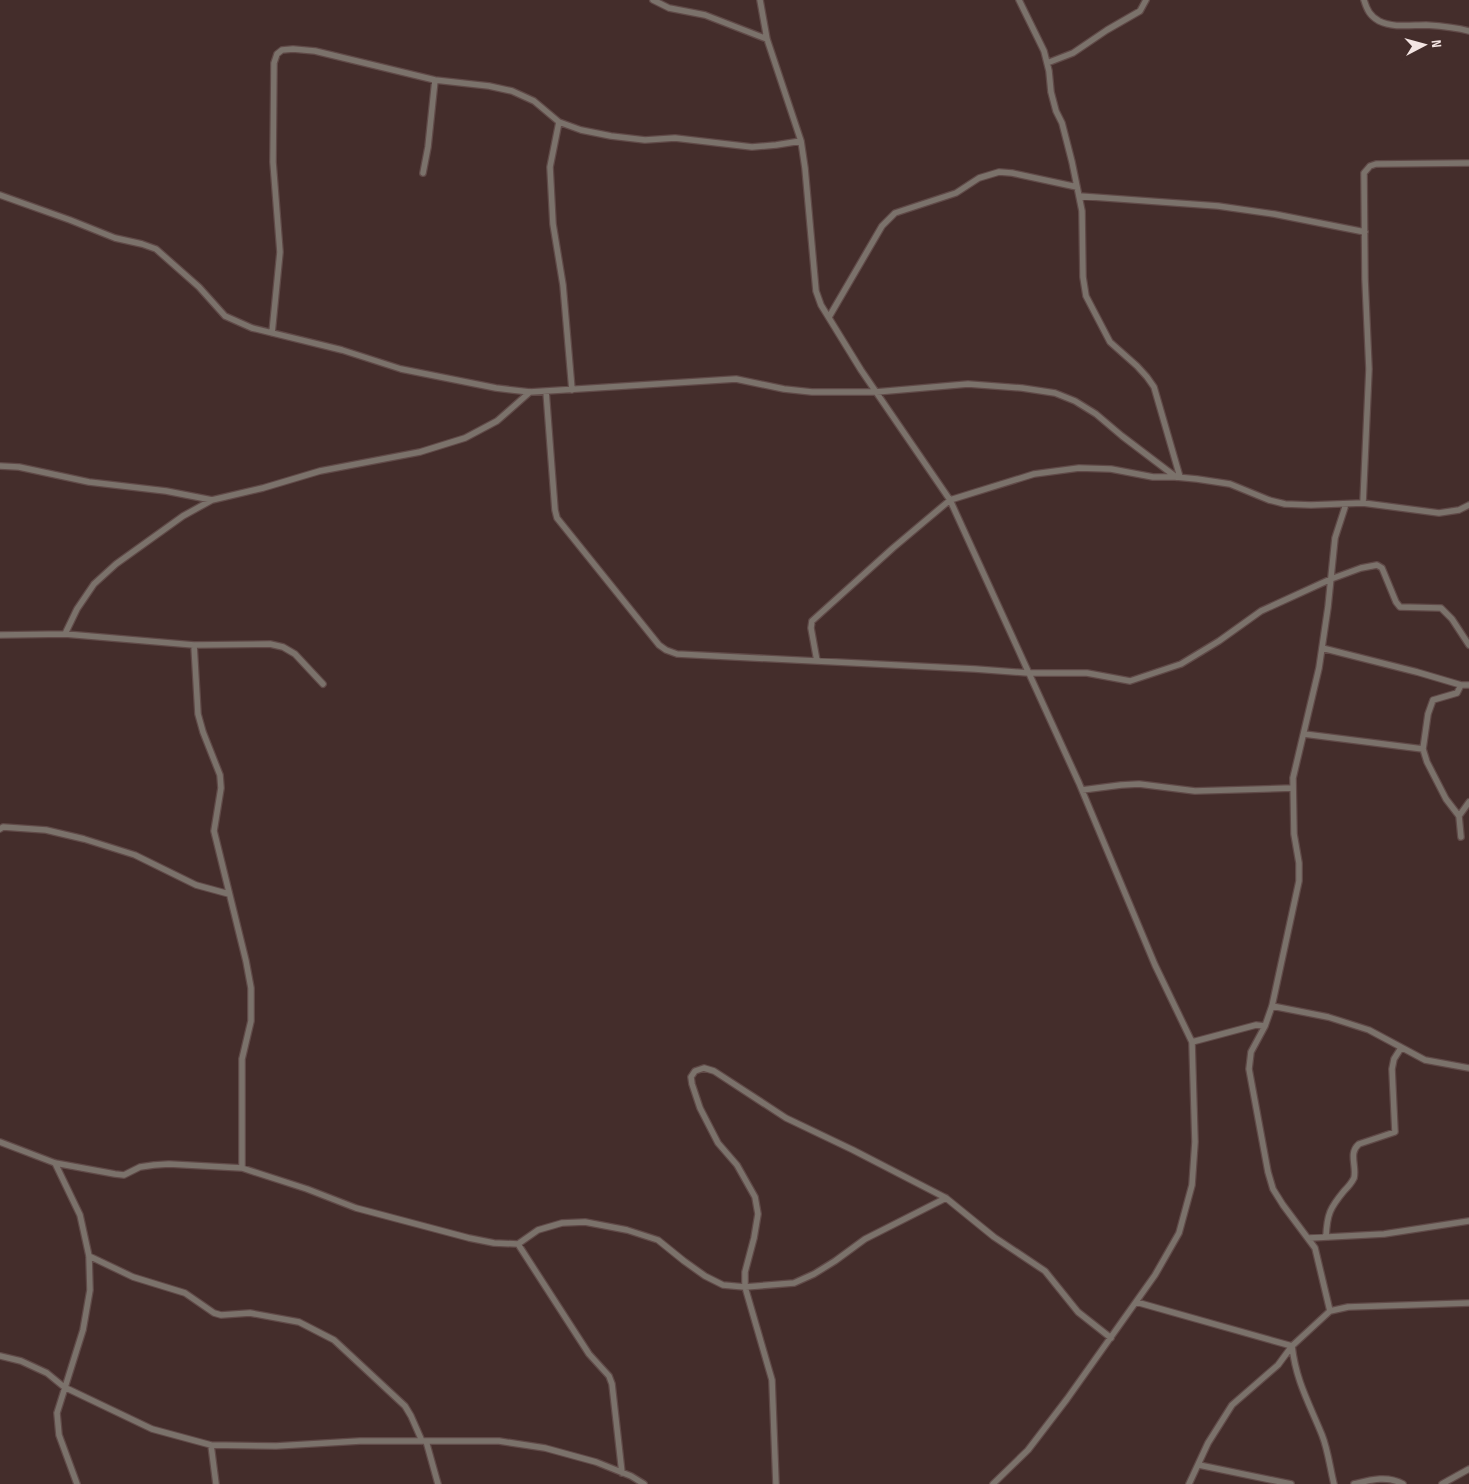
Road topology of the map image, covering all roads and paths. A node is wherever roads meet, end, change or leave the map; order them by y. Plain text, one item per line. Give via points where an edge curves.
1 (653, 0) edge
2 (760, 0) edge
3 (1020, 0) edge
4 (1146, 0) edge
5 (1364, 0) edge
6 (1469, 31) edge
7 (767, 39) junction
8 (1047, 63) junction
9 (435, 80) junction
10 (559, 122) junction
11 (800, 141) junction
12 (1469, 162) edge
13 (423, 173) dead end
14 (1077, 187) junction
15 (0, 195) edge
16 (1079, 196) junction
17 (1365, 232) junction
18 (828, 317) junction
19 (272, 333) junction
20 (572, 390) junction
21 (546, 391) junction
22 (530, 392) junction
23 (876, 392) junction
24 (0, 466) edge
25 (1178, 477) junction
26 (212, 500) junction
27 (950, 500) junction
28 (1363, 503) junction
29 (1346, 504) junction
30 (1469, 505) edge
31 (1331, 579) junction
32 (65, 634) junction
33 (0, 636) edge
34 (194, 645) junction
35 (1469, 645) edge
36 (1322, 648) junction
37 (816, 661) junction
38 (1028, 673) junction
39 (323, 684) dead end
40 (1461, 685) junction
41 (1469, 685) edge
42 (1304, 734) junction
43 (1423, 749) junction
44 (1292, 788) junction
45 (1082, 790) junction
46 (1469, 802) edge
47 (1459, 816) junction
48 (0, 829) edge
49 (1461, 837) dead end
50 (229, 894) junction
51 (1272, 1006) junction
52 (1265, 1026) junction
53 (1192, 1042) junction
54 (1401, 1048) junction
55 (1469, 1068) edge
56 (0, 1142) edge
57 (55, 1163) junction
58 (242, 1168) junction
59 (946, 1198) junction
60 (1469, 1221) edge
61 (1326, 1236) junction
62 (1309, 1238) junction
63 (518, 1244) junction
64 (89, 1256) junction
65 (745, 1287) junction
66 (1136, 1302) junction
67 (1469, 1304) edge
68 (1330, 1311) junction
69 (1111, 1338) junction
70 (1292, 1346) junction
71 (0, 1356) edge
72 (64, 1387) junction
73 (424, 1441) junction
74 (210, 1445) junction
75 (1199, 1465) junction
76 (1469, 1470) edge
77 (622, 1473) junction
78 (77, 1484) edge
79 (216, 1484) edge
80 (438, 1484) edge
81 (644, 1484) edge
82 (776, 1484) edge
83 (993, 1484) edge
84 (1189, 1484) edge
85 (1291, 1484) edge
86 (1334, 1484) edge
87 (1354, 1484) edge
88 (1403, 1484) edge
89 (1442, 1484) edge

1 - 7 street
2 - 7 street
3 - 8 street
4 - 8 street via 1140,11 1073,53
5 - 6 street via 1368,12 1390,25
7 - 11 street
8 - 14 street via 1051,92
9 - 10 street via 512,91 534,101
9 - 13 street
9 - 19 street via 315,51 294,49 277,54 274,63 272,162 280,252
10 - 11 street via 581,130 645,140 675,138 752,146
10 - 20 street via 550,166 553,224 563,285
11 - 18 street via 806,168 816,291
12 - 17 street via 1370,166 1364,173
14 - 16 street
14 - 18 street via 999,172 979,178 956,193 895,213 882,226
15 - 19 street via 115,238 156,249 199,287 225,316
16 - 17 street via 1218,206
16 - 25 street via 1086,296 1110,342 1147,376 1154,387
17 - 28 street via 1369,369
18 - 23 street
19 - 22 street via 401,369
20 - 21 street
20 - 23 street via 736,379 812,392
21 - 22 street
21 - 37 street via 557,518 659,645 677,654
22 - 26 street via 497,421 465,438 420,452 320,471
23 - 25 street via 968,384 1055,393 1096,414
23 - 27 street
24 - 26 street
25 - 27 street via 1079,468 1034,474
25 - 29 street via 1230,484 1285,504
26 - 32 street via 183,516 116,564 94,584
27 - 37 street via 812,621
27 - 38 street
28 - 29 street
28 - 30 street via 1438,513
29 - 31 street via 1335,538
31 - 35 street via 1377,565 1382,568 1400,607 1441,608
31 - 36 street
31 - 38 street via 1261,611 1181,664 1136,680 1087,673
32 - 33 street
32 - 34 street
34 - 39 street via 270,644 283,647 295,654
34 - 50 street via 198,714 222,788 214,831
36 - 40 street
36 - 42 street
37 - 38 street
38 - 45 street
40 - 41 street
40 - 43 street via 1457,693 1433,700
42 - 43 street
42 - 44 street
43 - 47 street via 1446,799
44 - 45 street via 1195,791 1139,784
44 - 51 street via 1299,881
45 - 53 street via 1154,965
46 - 47 street
47 - 49 street
48 - 50 street via 46,830 84,839 135,856 196,885
50 - 58 street via 251,988 251,1021 242,1058
51 - 52 street
51 - 54 street via 1328,1017 1369,1030
52 - 53 street via 1256,1025
52 - 62 street via 1251,1052 1249,1069 1268,1172 1273,1189
53 - 66 street via 1195,1142 1192,1185 1179,1233
54 - 55 street via 1425,1060
54 - 61 street via 1392,1069 1395,1132 1356,1147 1354,1177 1328,1213
56 - 57 street
57 - 58 street via 124,1175 140,1167 169,1164
57 - 64 street via 80,1215
58 - 63 street via 365,1210 469,1238
59 - 65 street via 865,1239 835,1261 794,1283
59 - 65 street via 786,1118 714,1072 704,1068 695,1071 691,1076 692,1084 700,1108 718,1143 737,1165 755,1197 758,1214 745,1272
59 - 69 street via 994,1237 1045,1271 1078,1312
60 - 61 street via 1384,1234
61 - 62 street
62 - 68 street via 1319,1259
63 - 65 street via 538,1230 562,1223 585,1222 658,1240 705,1276 723,1285
63 - 77 street via 589,1354 609,1376
64 - 72 street via 90,1290 84,1322
64 - 73 street via 133,1277 185,1293 214,1313 250,1313 299,1322 334,1340 405,1406
65 - 82 street via 772,1380
66 - 69 street
66 - 70 street
67 - 68 street via 1348,1307
68 - 70 street
69 - 83 street via 1028,1450
70 - 75 street via 1278,1365 1232,1405 1208,1443
70 - 86 street via 1294,1368 1323,1437
71 - 72 street via 47,1373
72 - 74 street via 152,1429
72 - 78 street via 57,1413 59,1435
73 - 74 street
73 - 77 street via 499,1441 545,1448
73 - 80 street
74 - 79 street
75 - 84 street
75 - 85 street
76 - 89 street
77 - 81 street
87 - 88 street via 1391,1479

